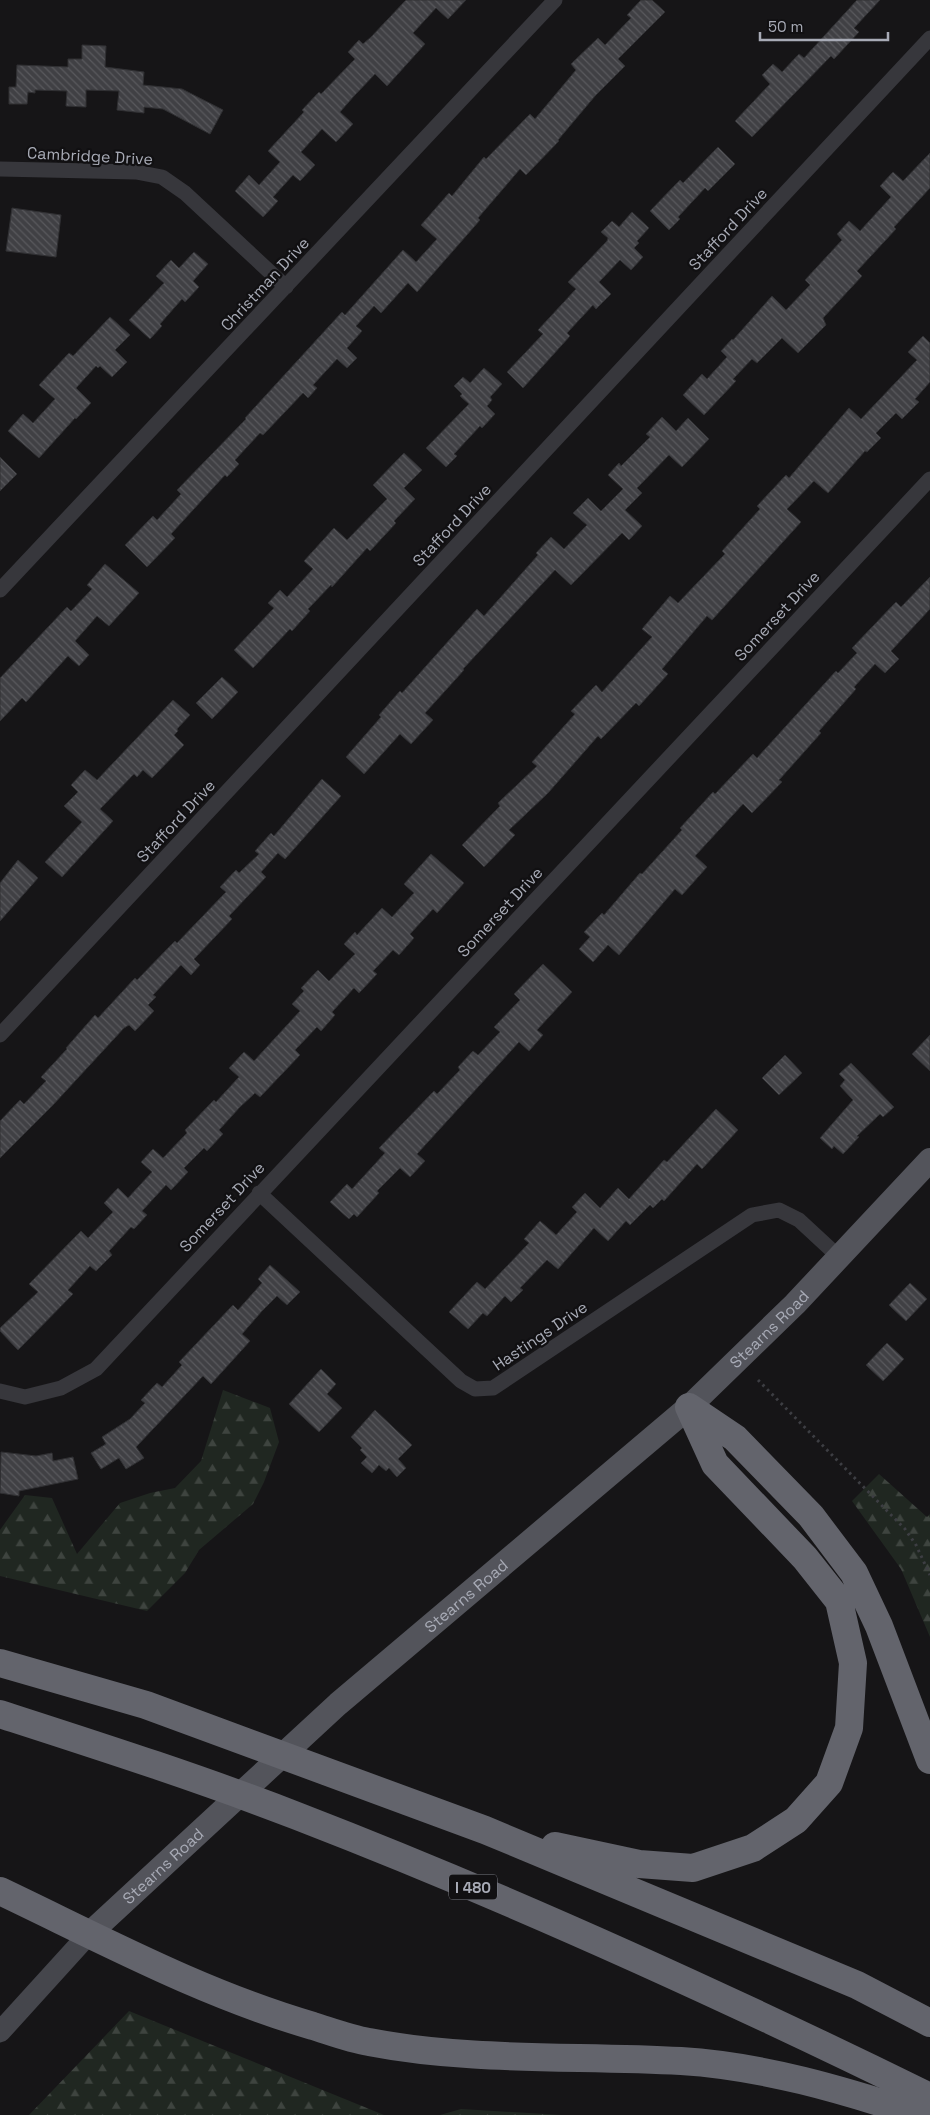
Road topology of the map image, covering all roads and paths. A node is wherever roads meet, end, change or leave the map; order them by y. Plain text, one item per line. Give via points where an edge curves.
1 (555, 0) edge
2 (930, 38) edge
3 (0, 169) edge
4 (286, 287) junction
5 (930, 479) edge
6 (0, 590) edge
7 (0, 1035) edge
8 (930, 1160) edge
9 (259, 1193) junction
10 (839, 1257) junction
11 (758, 1380) dead end
12 (0, 1391) edge
13 (689, 1408) junction
14 (930, 1575) edge
15 (0, 1663) edge
16 (0, 1714) edge
17 (930, 1760) edge
18 (485, 1830) junction
19 (0, 1891) edge
20 (88, 1935) junction
21 (930, 2023) edge
22 (0, 2032) edge
23 (930, 2096) edge
24 (920, 2115) edge

1 - 4 street, Christman Drive
2 - 7 street, Stafford Drive
3 - 4 street, Cambridge Drive via 136,172 162,177 185,193
4 - 6 street, Christman Drive
5 - 9 street, Somerset Drive
8 - 10 main road, Stearns Road
9 - 10 street, Hastings Drive via 461,1381 475,1389 493,1388 752,1215 779,1210 798,1220
9 - 12 street, Somerset Drive via 96,1369 61,1388 25,1397
10 - 13 main road, Stearns Road
11 - 14 path via 905,1529
13 - 17 highway via 735,1438 811,1516 854,1573 879,1626
13 - 18 highway via 715,1464 805,1558 839,1601 853,1663 849,1728 829,1783 796,1820 753,1848 693,1868 640,1864
13 - 20 main road, Stearns Road via 338,1704
15 - 18 highway via 146,1705
16 - 23 highway, I 480 via 294,1815 450,1877 648,1963
18 - 21 highway via 857,1986
19 - 20 highway
20 - 22 main road, Stearns Road
20 - 24 highway via 167,1973 270,2014 368,2042 465,2055 683,2061 765,2072 865,2097

